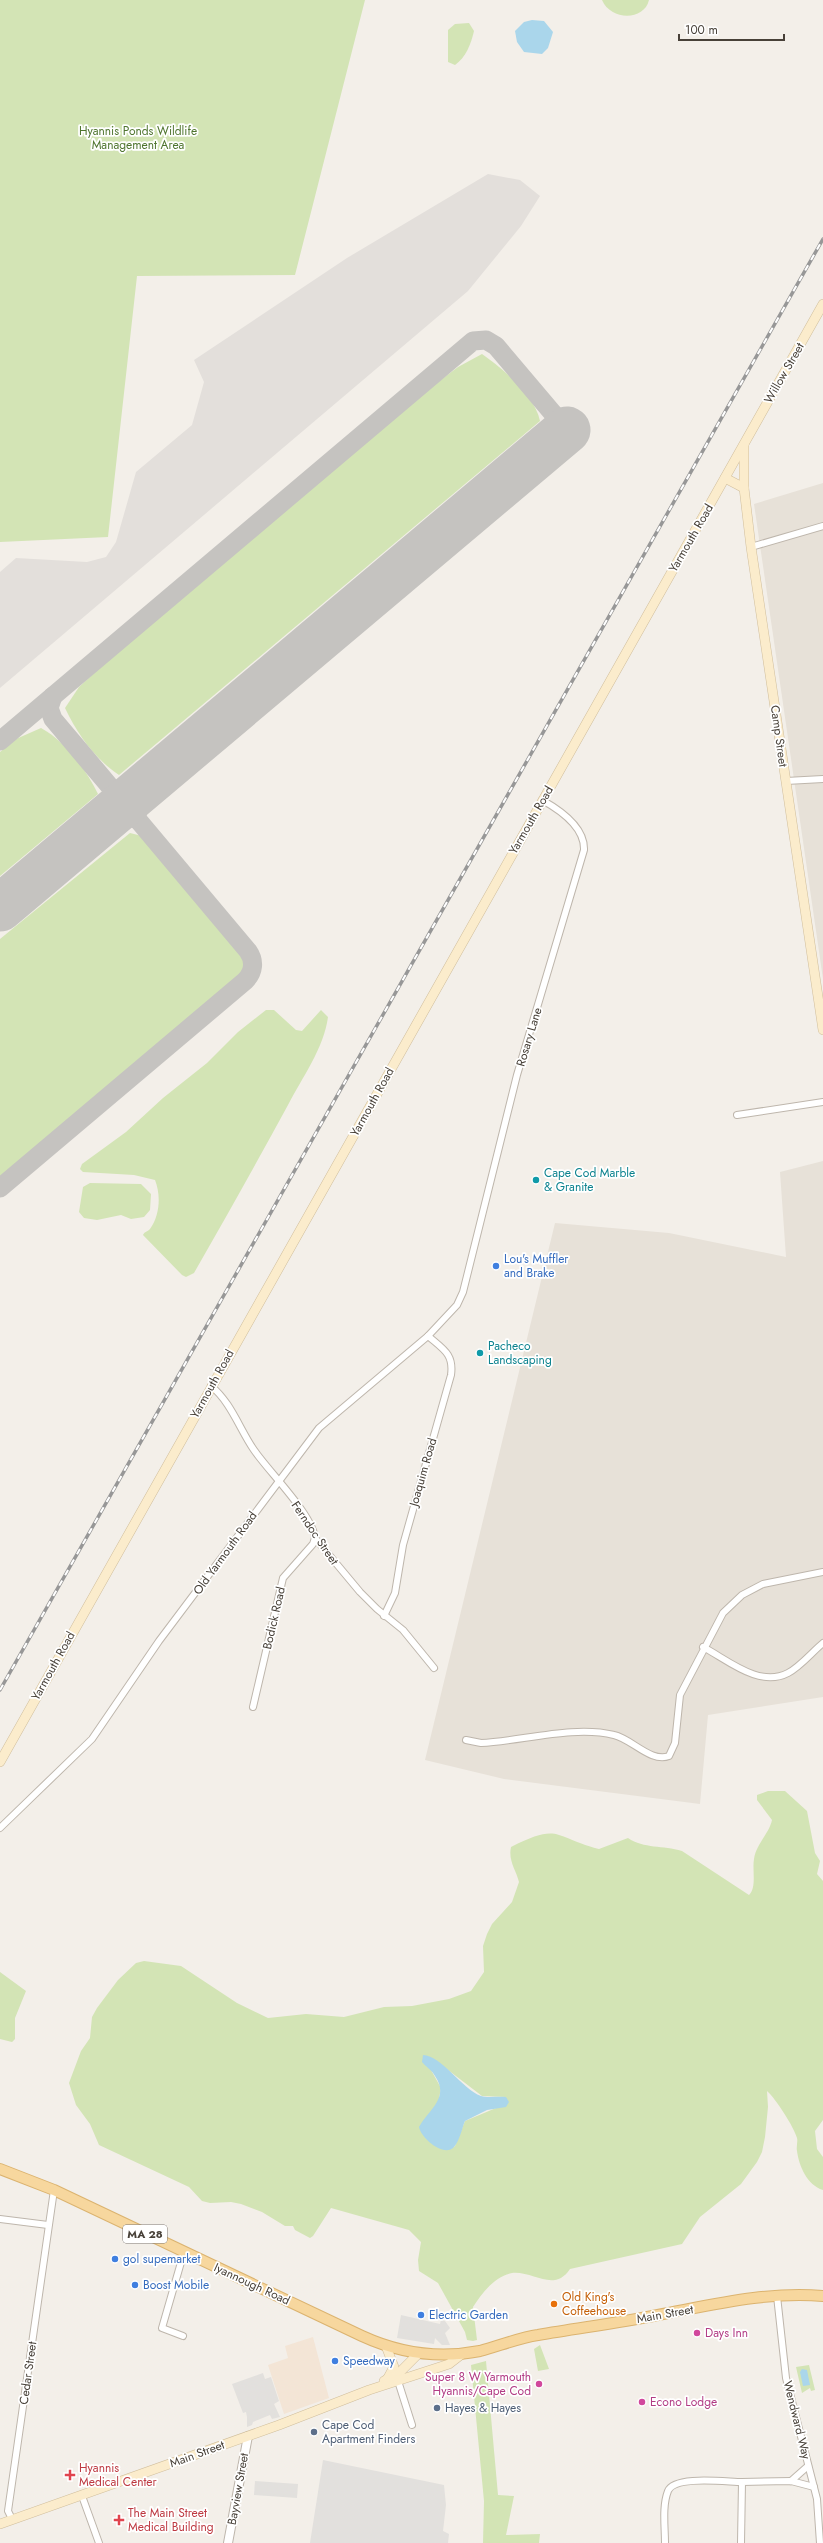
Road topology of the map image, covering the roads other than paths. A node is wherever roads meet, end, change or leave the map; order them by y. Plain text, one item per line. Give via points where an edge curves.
1 (823, 304) edge
2 (744, 442) junction
3 (725, 478) junction
4 (744, 488) junction
5 (823, 526) edge
6 (751, 547) junction
7 (823, 779) edge
8 (786, 781) junction
9 (542, 800) junction
10 (823, 1030) edge
11 (823, 1102) edge
12 (736, 1116) dead end
13 (463, 1292) joint
14 (428, 1336) junction
15 (211, 1386) junction
16 (277, 1480) junction
17 (315, 1538) junction
18 (823, 1572) edge
19 (384, 1616) junction
20 (823, 1643) edge
21 (703, 1647) junction
22 (434, 1668) dead end
23 (254, 1707) dead end
24 (466, 1740) dead end
25 (0, 1762) edge
26 (0, 1828) edge
27 (0, 2169) edge
28 (54, 2190) junction
29 (0, 2219) edge
30 (48, 2225) junction
31 (184, 2252) junction
32 (778, 2296) junction
33 (823, 2296) edge
34 (183, 2336) dead end
35 (386, 2346) junction
36 (418, 2353) junction
37 (462, 2354) junction
38 (388, 2378) junction
39 (398, 2381) junction
40 (371, 2389) junction
41 (412, 2425) dead end
42 (248, 2436) junction
43 (808, 2466) junction
44 (791, 2481) junction
45 (742, 2482) junction
46 (814, 2487) junction
47 (82, 2496) junction
48 (12, 2519) junction
49 (0, 2524) edge
50 (99, 2543) edge
51 (228, 2543) edge
52 (665, 2543) edge
53 (741, 2543) edge
54 (820, 2543) edge

1 - 2 main road, Willow Street
2 - 3 main road, Yarmouth Road
2 - 4 main road, Camp Street
3 - 4 main road
3 - 9 main road, Yarmouth Road
4 - 6 main road, Camp Street
5 - 6 street
6 - 8 main road, Camp Street
7 - 8 street
8 - 10 main road, Camp Street
9 - 13 street, Rosary Lane via 576,827 582,835 584,850 517,1075
9 - 15 main road, Yarmouth Road
11 - 12 street
13 - 14 street, Old Yarmouth Road via 452,1311
14 - 16 street, Old Yarmouth Road via 327,1419
14 - 19 street, Joaquim Road via 449,1356 452,1363 451,1375 404,1539 395,1594
15 - 16 street, Ferndoc Street via 220,1395 254,1450
15 - 25 main road, Yarmouth Road
16 - 17 street, Ferndoc Street via 307,1520
16 - 26 street, Old Yarmouth Road via 92,1739
17 - 19 street, Ferndoc Street via 339,1569
17 - 23 street, Bodick Road via 313,1544 283,1578
18 - 21 street via 763,1584 742,1594 723,1613
19 - 22 street, Ferndoc Street via 403,1630
20 - 21 street via 788,1672 766,1678 750,1673
21 - 24 street via 680,1695 674,1748 665,1757 654,1756 626,1739 604,1733 576,1733 481,1743
27 - 28 main road, Iyannough Road / MA 28
28 - 30 street, Cedar Street
28 - 31 main road, Iyannough Road / MA 28
29 - 30 street
30 - 48 street, Cedar Street via 8,2511
31 - 34 street via 162,2328
31 - 35 main road, Iyannough Road / MA 28
32 - 33 main road, Main Street / MA 28
32 - 37 main road, Main Street / MA 28 via 537,2335
32 - 43 street, Wendward Way via 786,2378
35 - 36 main road, Iyannough Road / MA 28
35 - 38 main road via 394,2367
36 - 37 main road, Main Street / MA 28
36 - 38 main road, Main Street via 399,2373
37 - 39 main road, Main Street via 449,2364
38 - 40 main road, Main Street
39 - 40 main road, Main Street
39 - 41 street
40 - 42 main road, Main Street
42 - 47 main road, Main Street
42 - 51 street, Bayview Street
43 - 44 street
43 - 46 street, Wendward Way
44 - 45 street
44 - 46 street
45 - 52 street via 689,2481 671,2486 667,2496
45 - 53 street
46 - 54 street, Wendward Way
47 - 48 main road, Main Street
47 - 50 street
48 - 49 main road, Main Street

